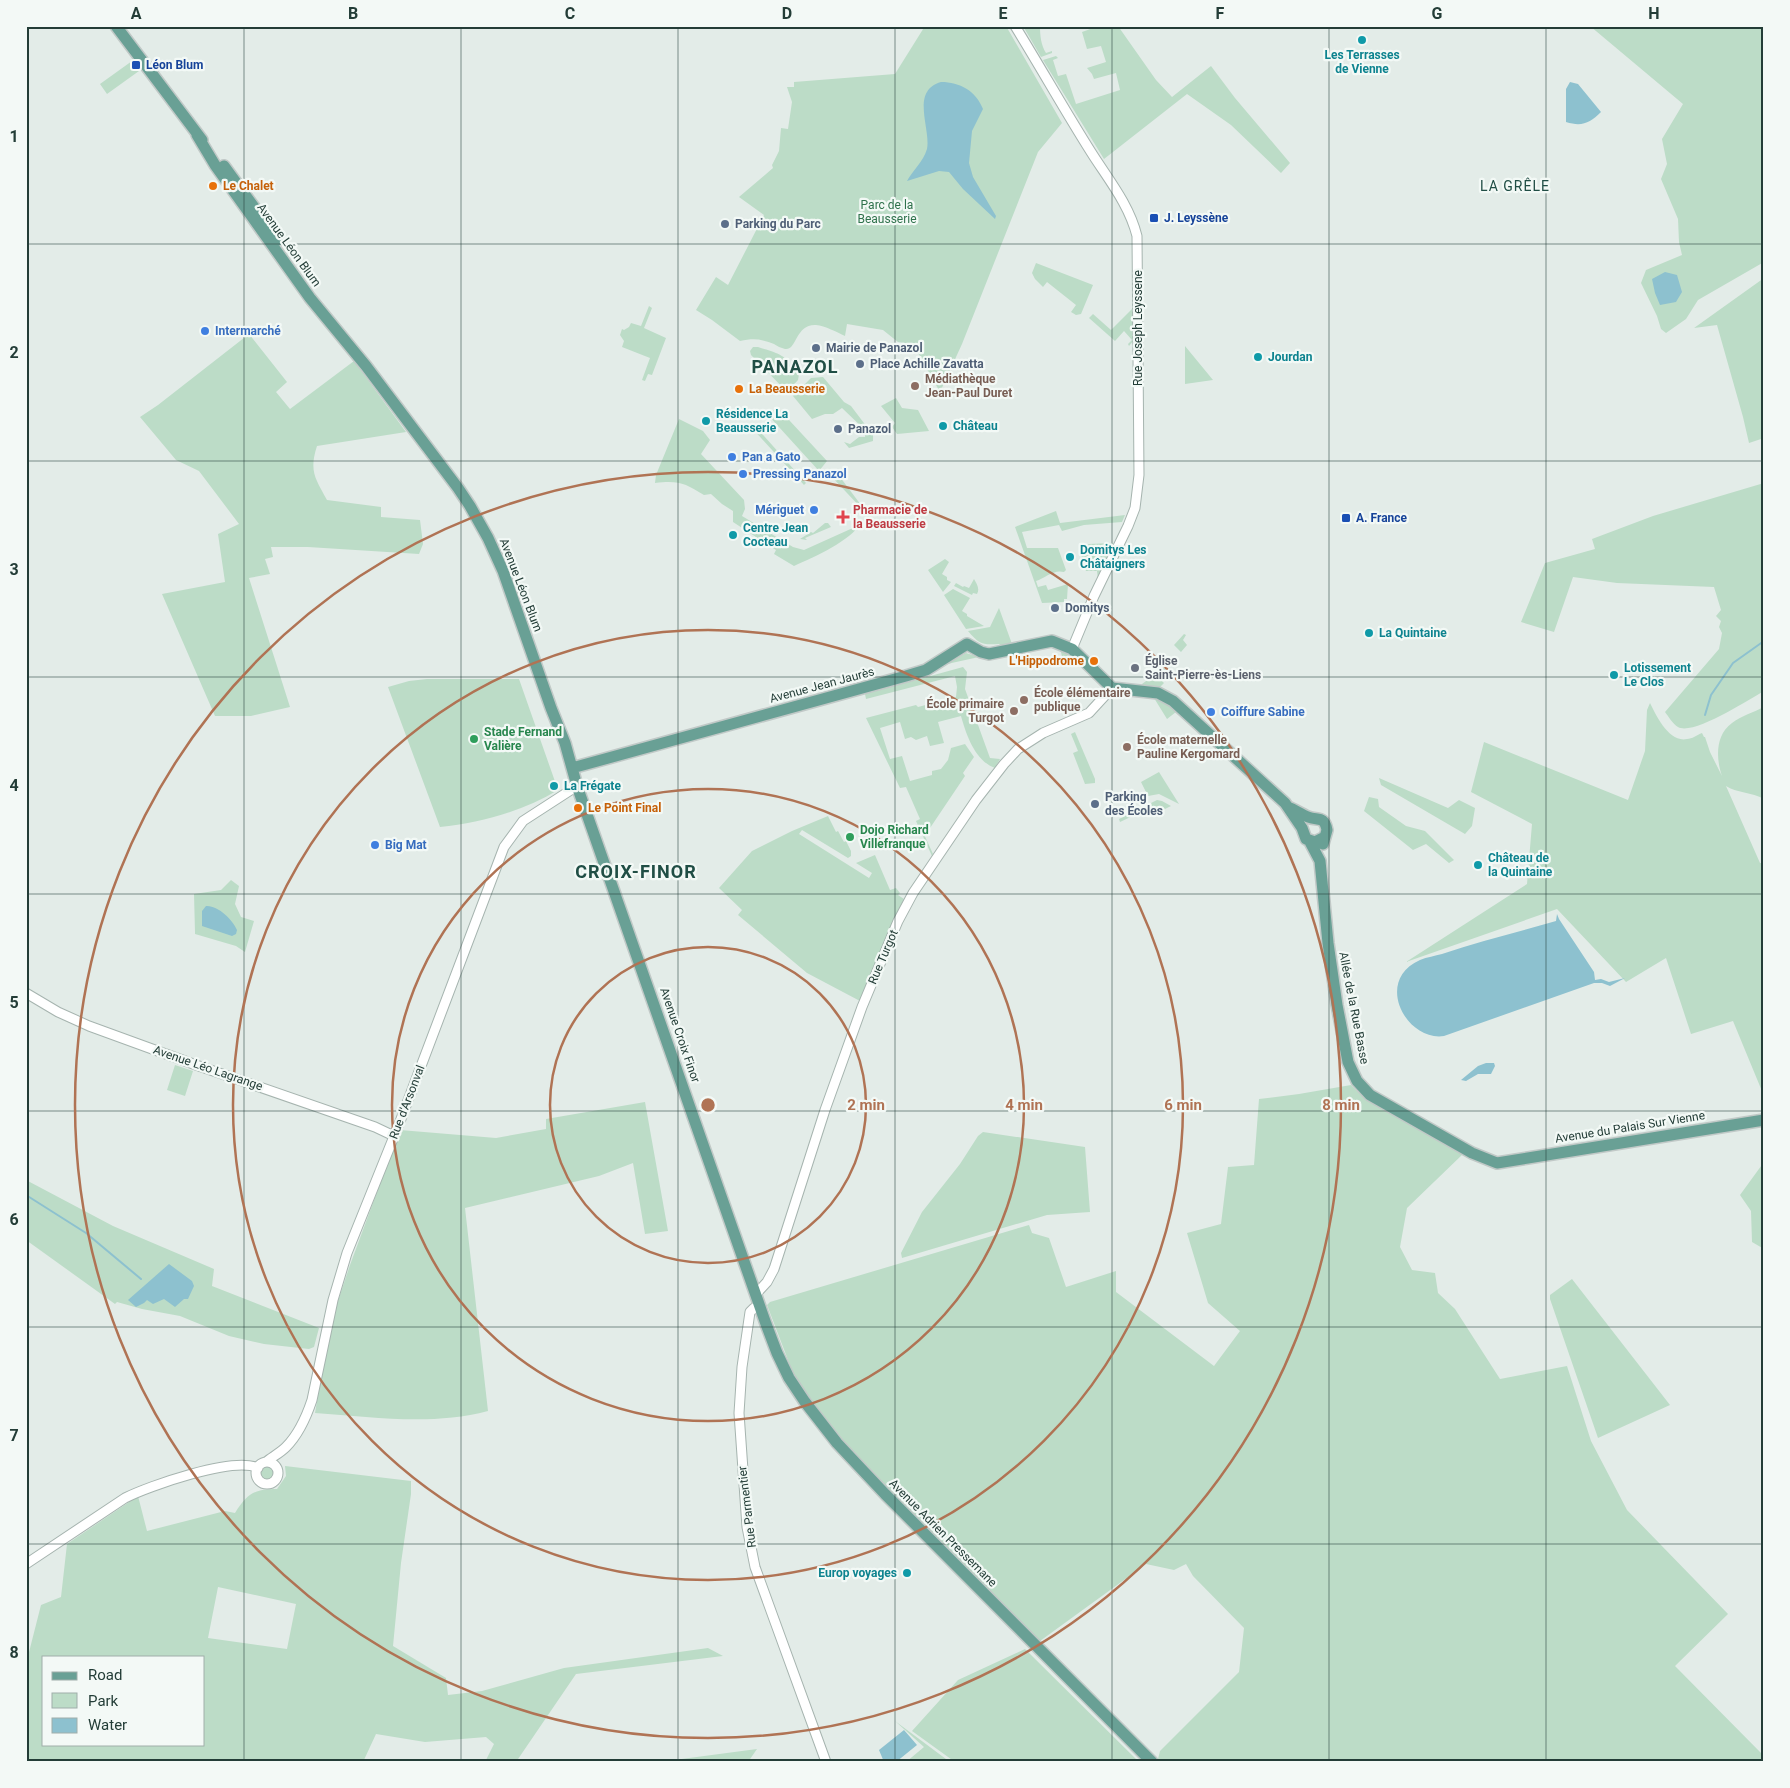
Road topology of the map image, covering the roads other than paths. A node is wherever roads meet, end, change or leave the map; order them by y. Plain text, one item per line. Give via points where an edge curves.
1 (116, 26) edge
2 (1015, 26) edge
3 (1072, 649) junction
4 (1112, 688) junction
5 (572, 768) junction
6 (577, 786) junction
7 (1288, 806) junction
8 (1310, 818) junction
9 (1302, 828) junction
10 (1324, 838) junction
11 (1310, 842) junction
12 (1320, 862) junction
13 (26, 993) edge
14 (1764, 1120) edge
15 (394, 1136) junction
16 (1502, 1163) joint
17 (757, 1300) junction
18 (285, 1448) junction
19 (266, 1462) junction
20 (258, 1468) junction
21 (278, 1471) junction
22 (26, 1564) edge
23 (826, 1762) edge
24 (1152, 1762) edge

1 - 5 main road, Avenue Léon Blum via 197,135 238,184 272,240 343,330 366,366 458,488 488,538 505,576
2 - 3 street, Rue Joseph Leyssene via 1126,207 1137,236 1138,475 1134,508
3 - 4 main road
3 - 5 main road, Avenue Jean Jaurès via 1052,641 989,654 967,644 926,670
4 - 7 main road via 1158,693 1173,701
4 - 17 street, Rue Turgot via 1089,713 1043,733 1018,749 976,800 913,894 898,921 862,1007 774,1269
5 - 6 main road, Avenue Léon Blum
6 - 15 street, Rue d'Arsonval via 523,821 504,847
6 - 17 main road, Avenue Croix Finor
7 - 8 main road
7 - 9 main road
8 - 9 main road
8 - 10 main road via 1325,823
9 - 11 main road via 1303,835
10 - 11 main road
10 - 12 main road
11 - 12 main road
12 - 16 main road, Allée de la Rue Basse via 1337,1005 1348,1062 1356,1081 1370,1095 1472,1153
13 - 15 street, Avenue Léo Lagrange via 89,1026
14 - 16 main road, Avenue du Palais Sur Vienne
15 - 18 street, Rue d'Arsonval via 347,1253 307,1415
17 - 23 street, Rue Parmentier via 750,1312 739,1413 747,1527 756,1567
17 - 24 main road, Avenue Adrien Pressemane via 789,1378 837,1443
18 - 19 street, Rue d'Arsonval
18 - 21 street, Rue d'Arsonval
19 - 20 street
19 - 21 street via 275,1465
20 - 21 street via 257,1477 267,1484 276,1480
20 - 22 street via 229,1466 137,1492

